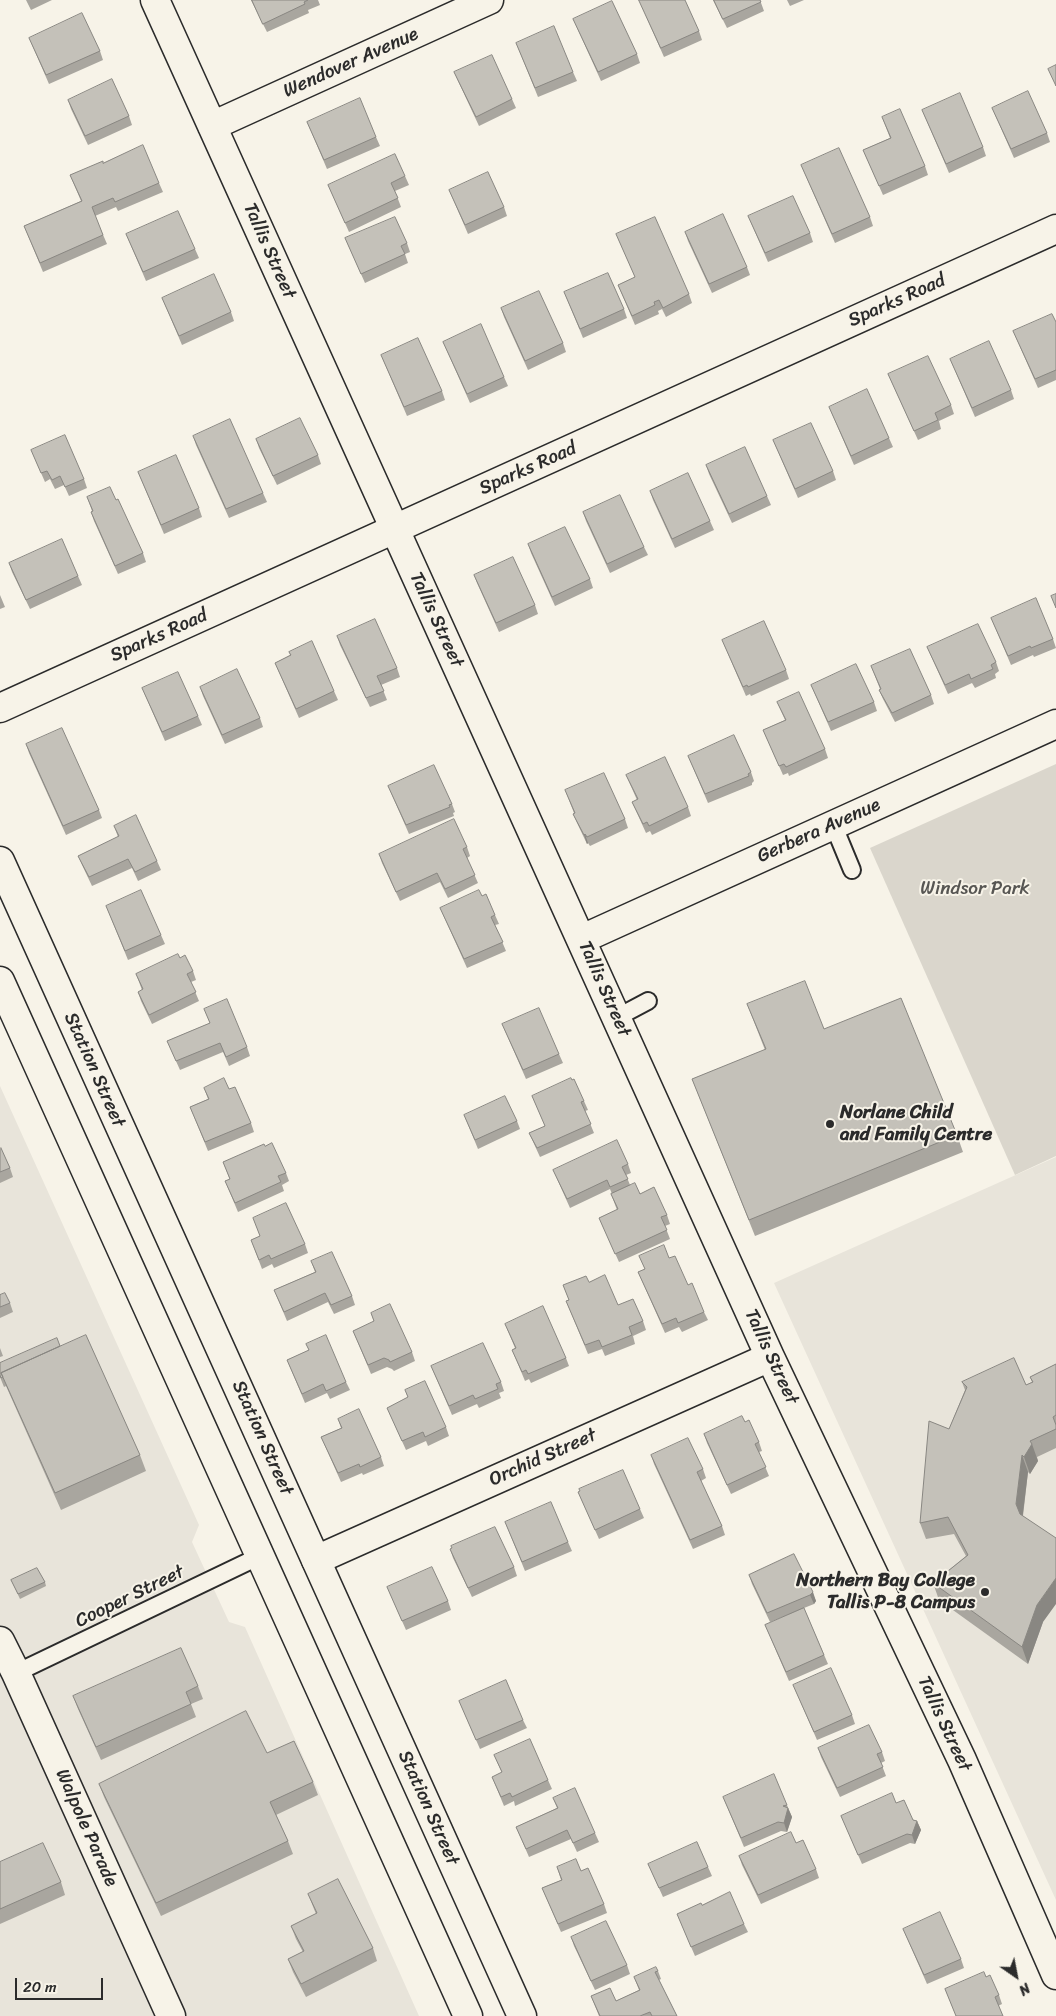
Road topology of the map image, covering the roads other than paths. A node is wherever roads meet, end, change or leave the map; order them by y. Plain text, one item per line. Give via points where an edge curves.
1 (155, 0) edge
2 (489, 0) edge
3 (212, 126) junction
4 (1056, 229) edge
5 (394, 529) junction
6 (0, 708) edge
7 (1056, 724) edge
8 (833, 824) junction
9 (0, 862) edge
10 (852, 870) dead end
11 (582, 939) junction
12 (0, 981) edge
13 (648, 1001) dead end
14 (616, 1018) junction
15 (770, 1357) junction
16 (260, 1556) junction
17 (316, 1560) junction
18 (0, 1641) edge
19 (16, 1673) junction
20 (1056, 1975) edge
21 (171, 2016) edge
22 (468, 2016) edge
23 (522, 2016) edge

1 - 3 street, Tallis Street
2 - 3 street, Wendover Avenue
3 - 5 street, Tallis Street
4 - 5 street, Sparks Road
5 - 6 street, Sparks Road
5 - 11 street, Tallis Street
7 - 8 street, Gerbera Avenue
8 - 10 lane
8 - 11 street, Gerbera Avenue
9 - 17 street, Station Street
11 - 14 street, Tallis Street
12 - 16 street
13 - 14 lane
14 - 15 street, Tallis Street
15 - 17 street, Orchid Street
15 - 20 street, Tallis Street via 962,1760
16 - 19 lane, Cooper Street
16 - 22 street
17 - 23 street, Station Street
18 - 19 street, Walpole Parade
19 - 21 street, Walpole Parade

